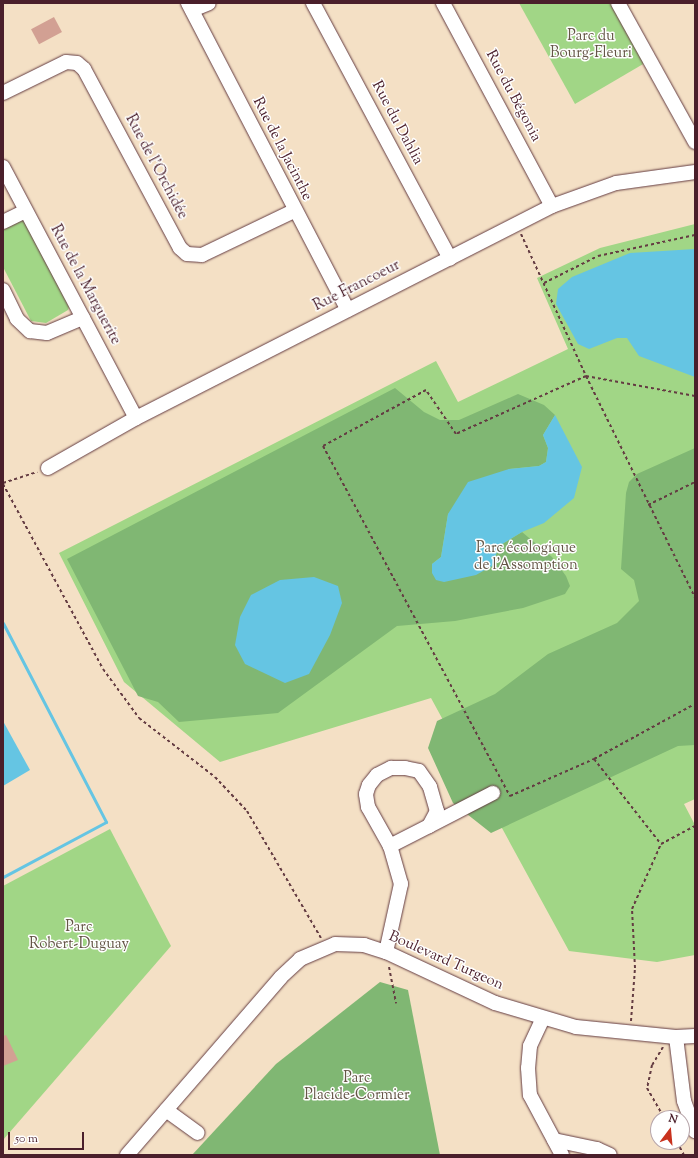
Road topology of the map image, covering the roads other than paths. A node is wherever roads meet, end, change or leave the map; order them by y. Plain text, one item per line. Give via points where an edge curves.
1 (209, 3) edge
2 (313, 3) edge
3 (443, 3) edge
4 (618, 3) edge
5 (190, 6) edge
6 (3, 93) edge
7 (695, 142) edge
8 (3, 167) edge
9 (695, 172) edge
10 (552, 206) junction
11 (294, 210) junction
12 (26, 211) junction
13 (3, 222) edge
14 (450, 259) junction
15 (3, 290) edge
16 (348, 310) junction
17 (83, 318) junction
18 (136, 418) junction
19 (48, 468) road end
20 (493, 793) dead end
21 (430, 826) junction
22 (390, 846) junction
23 (386, 952) junction
24 (543, 1018) junction
25 (695, 1036) edge
26 (676, 1037) junction
27 (166, 1110) junction
28 (695, 1130) edge
29 (198, 1133) dead end
30 (554, 1140) junction
31 (127, 1155) edge
32 (562, 1155) edge
33 (610, 1155) edge

1 - 5 street
2 - 14 street, Rue du Dahlia
3 - 10 street, Rue du Bégonia
4 - 7 street
5 - 11 street, Rue de la Jacinthe
6 - 11 street, Rue de l'Orchidée via 66,62 76,63 84,69 180,248 187,254 202,255
8 - 12 street, Rue de la Marguerite
9 - 10 street, Rue Francoeur via 616,183
10 - 14 street, Rue Francoeur
11 - 16 street, Rue de la Jacinthe
12 - 13 street
12 - 17 street, Rue de la Marguerite
14 - 16 street, Rue Francoeur
15 - 17 street via 17,319 30,331 47,333
16 - 18 street, Rue Francoeur
17 - 18 street, Rue de la Marguerite
18 - 19 street, Rue Francoeur
20 - 21 street
21 - 22 street
21 - 22 street via 437,811 430,787 419,771 391,768 377,776 369,785 366,794 368,807
22 - 23 street via 401,884
23 - 24 street, Boulevard Turgeon via 495,1003
23 - 27 street, Boulevard Turgeon via 364,945 335,944 300,960 281,977
24 - 26 street, Boulevard Turgeon via 576,1027
24 - 30 street via 530,1046 530,1095
25 - 26 street, Boulevard Turgeon
26 - 28 street via 684,1102
27 - 29 street
27 - 31 street, Boulevard Turgeon
30 - 32 street
30 - 33 street via 597,1149

